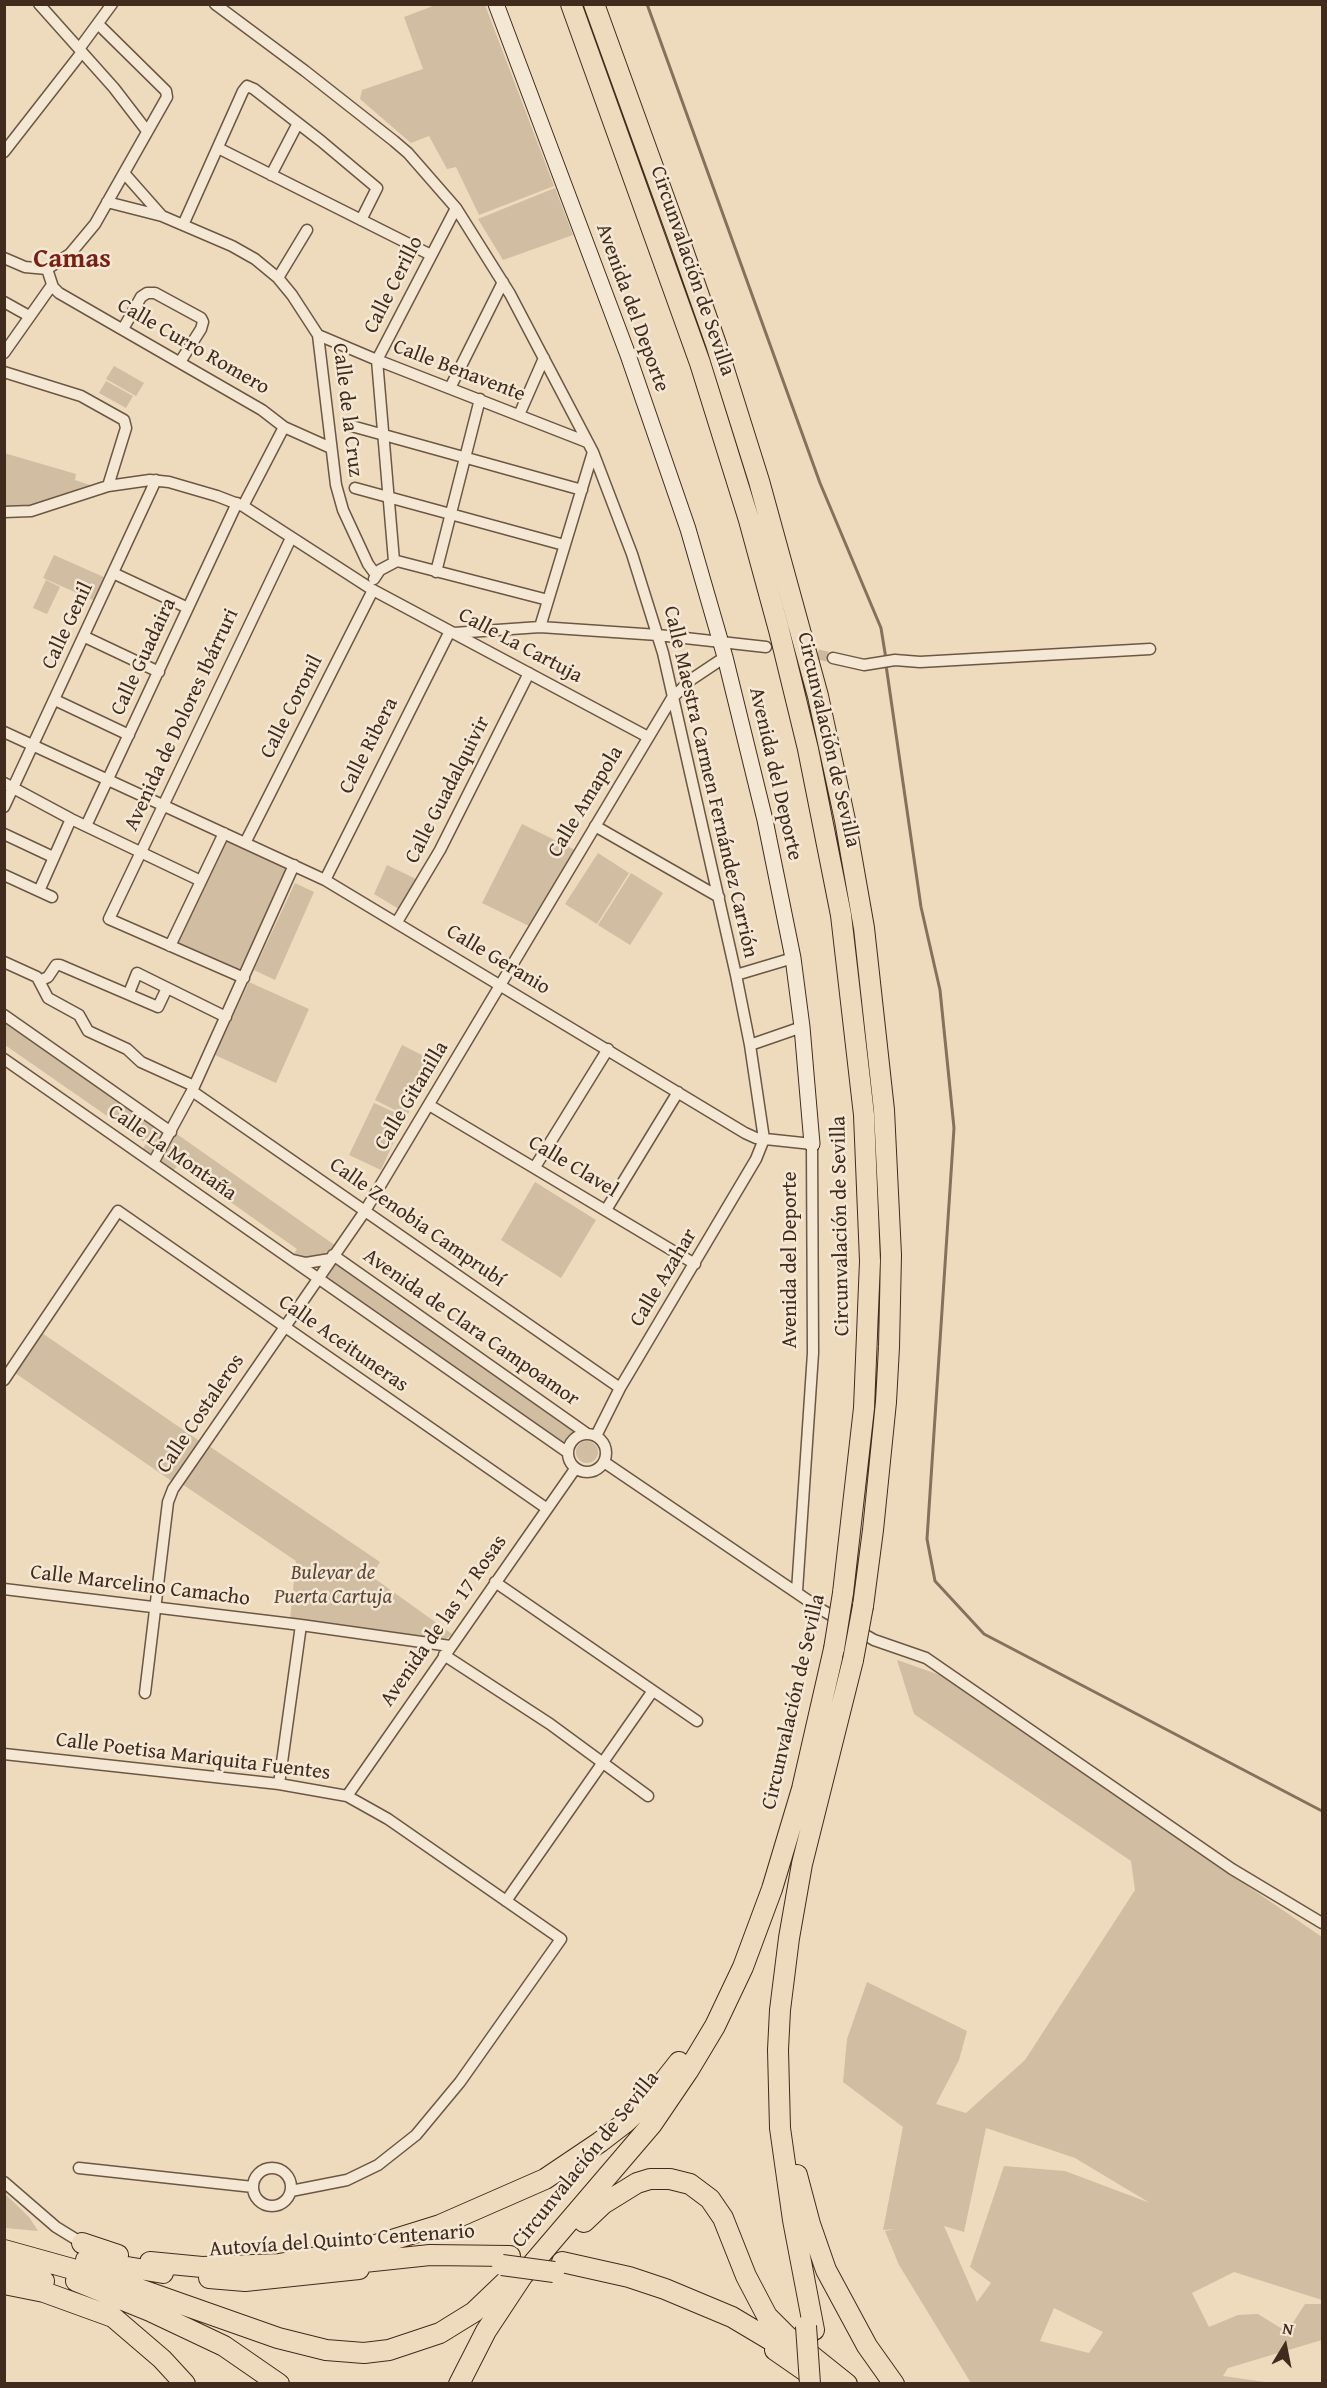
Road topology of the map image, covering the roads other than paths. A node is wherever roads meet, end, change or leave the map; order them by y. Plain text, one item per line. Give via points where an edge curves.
1 (39, 4) edge
2 (112, 4) edge
3 (215, 4) edge
4 (496, 4) edge
5 (571, 4) edge
6 (594, 4) edge
7 (98, 24) junction
8 (80, 51) junction
9 (298, 123) junction
10 (147, 131) junction
11 (218, 148) junction
12 (4, 152) edge
13 (124, 173) junction
14 (271, 175) junction
15 (107, 202) junction
16 (456, 208) junction
17 (162, 216) junction
18 (361, 220) junction
19 (183, 225) junction
20 (307, 230) dead end
21 (431, 255) junction
22 (4, 258) edge
23 (47, 269) junction
24 (278, 278) junction
25 (503, 282) junction
26 (52, 285) junction
27 (4, 302) edge
28 (30, 316) junction
29 (123, 329) junction
30 (318, 335) junction
31 (6, 348) edge
32 (544, 358) junction
33 (377, 360) junction
34 (180, 362) junction
35 (4, 372) edge
36 (450, 388) junction
37 (480, 399) junction
38 (519, 415) junction
39 (348, 425) dead end
40 (284, 427) junction
41 (384, 434) junction
42 (587, 442) junction
43 (331, 447) junction
44 (593, 452) junction
45 (465, 457) junction
46 (156, 480) junction
47 (108, 486) junction
48 (355, 488) dead end
49 (582, 490) junction
50 (389, 497) junction
51 (240, 505) junction
52 (4, 512) edge
53 (450, 514) junction
54 (291, 538) junction
55 (564, 545) junction
56 (394, 561) junction
57 (436, 572) junction
58 (113, 573) junction
59 (376, 575) junction
60 (372, 589) junction
61 (548, 600) junction
62 (188, 608) junction
63 (540, 627) junction
64 (482, 631) junction
65 (452, 632) junction
66 (658, 635) junction
67 (85, 637) junction
68 (720, 641) junction
69 (478, 647) junction
70 (766, 648) dead end
71 (1150, 649) dead end
72 (725, 657) junction
73 (833, 658) tunnel mouth
74 (159, 672) junction
75 (530, 673) junction
76 (672, 698) junction
77 (55, 700) junction
78 (4, 732) edge
79 (129, 735) junction
80 (648, 737) junction
81 (33, 745) junction
82 (108, 779) junction
83 (9, 786) edge
84 (163, 805) junction
85 (4, 807) edge
86 (71, 819) junction
87 (86, 826) junction
88 (595, 826) junction
89 (224, 833) junction
90 (4, 834) edge
91 (245, 843) junction
92 (141, 853) junction
93 (53, 857) junction
94 (294, 865) junction
95 (4, 875) edge
96 (325, 880) junction
97 (201, 881) junction
98 (39, 891) junction
99 (52, 897) dead end
100 (719, 897) junction
101 (397, 922) junction
102 (171, 946) junction
103 (793, 958) junction
104 (4, 962) edge
105 (736, 975) junction
106 (244, 978) junction
107 (39, 981) junction
108 (501, 984) junction
109 (167, 988) junction
110 (129, 993) junction
111 (4, 1016) edge
112 (226, 1017) junction
113 (802, 1027) junction
114 (750, 1045) junction
115 (608, 1049) junction
116 (4, 1059) edge
117 (193, 1089) junction
118 (678, 1092) junction
119 (429, 1105) junction
120 (171, 1132) junction
121 (764, 1139) junction
122 (812, 1144) junction
123 (153, 1163) junction
124 (535, 1167) junction
125 (606, 1210) junction
126 (364, 1211) junction
127 (332, 1257) junction
128 (289, 1260) junction
129 (695, 1264) junction
130 (316, 1279) junction
131 (284, 1327) junction
132 (6, 1374) edge
133 (620, 1388) junction
134 (591, 1435) junction
135 (567, 1452) junction
136 (604, 1462) junction
137 (575, 1469) junction
138 (546, 1508) junction
139 (495, 1582) junction
140 (4, 1589) edge
141 (797, 1591) junction
142 (155, 1607) junction
143 (301, 1625) junction
144 (447, 1651) junction
145 (652, 1692) junction
146 (144, 1693) dead end
147 (697, 1721) dead end
148 (4, 1754) edge
149 (602, 1763) junction
150 (279, 1784) junction
151 (347, 1796) junction
152 (648, 1796) dead end
153 (802, 1864) junction
154 (506, 1901) junction
155 (764, 1911) junction
156 (1323, 1923) edge
157 (785, 1960) junction
158 (79, 2168) dead end
159 (4, 2182) edge
160 (253, 2187) junction
161 (291, 2191) junction
162 (588, 2200) junction
163 (82, 2243) joint
164 (4, 2244) edge
165 (4, 2250) edge
166 (4, 2259) edge
167 (506, 2260) junction
168 (150, 2262) junction
169 (558, 2267) junction
170 (4, 2268) edge
171 (290, 2272) junction
172 (195, 2276) junction
173 (4, 2284) edge
174 (67, 2301) junction
175 (507, 2301) junction
176 (113, 2317) junction
177 (810, 2328) junction
178 (170, 2384) edge
179 (185, 2384) edge
180 (279, 2384) edge
181 (459, 2384) edge
182 (810, 2384) edge
183 (818, 2384) edge
184 (824, 2384) edge
185 (836, 2384) edge
186 (847, 2384) edge
187 (894, 2384) edge

1 - 8 street
2 - 7 street
3 - 16 street, Calle Maestra Carmen Fernández Carrión via 394,141
4 - 68 street, Avenida del Deporte via 628,355 688,529
5 - 155 highway, Circunvalación de Sevilla, bridge via 700,363 779,630 808,749 841,915 864,1115 870,1261 864,1408 843,1593 802,1789
6 - 153 highway, Circunvalación de Sevilla, bridge via 709,323 759,481 818,696 864,928 884,1110 891,1266 884,1424 853,1660
7 - 8 street
7 - 10 street via 167,94
8 - 10 street
8 - 12 street
9 - 11 street via 248,86
9 - 14 street
9 - 18 street via 377,188
10 - 13 street
11 - 14 street
11 - 19 street
13 - 15 street
13 - 17 street, Calle de la Cruz
14 - 18 street
15 - 17 street, Calle de la Cruz
15 - 23 street via 74,249
16 - 21 street, Calle Cerillo
16 - 25 street, Calle Maestra Carmen Fernández Carrión
17 - 19 street, Calle de la Cruz
18 - 21 street
19 - 24 street, Calle de la Cruz via 232,246
20 - 24 street
21 - 33 street, Calle Cerillo
22 - 23 street via 25,267
23 - 26 street
24 - 30 street, Calle de la Cruz
25 - 32 street, Calle Maestra Carmen Fernández Carrión
25 - 36 street
26 - 28 street
26 - 29 street, Calle Curro Romero via 59,293
27 - 28 street
28 - 31 street
29 - 34 street, Calle Curro Romero
29 - 34 street via 147,293 155,293 201,318 201,329
30 - 33 street, Calle Benavente
30 - 43 street, Calle de la Cruz
32 - 38 street
32 - 42 street, Calle Maestra Carmen Fernández Carrión
33 - 36 street, Calle Benavente
33 - 41 street, Calle Cerillo
34 - 40 street, Calle Curro Romero
35 - 47 street via 81,396 124,420 126,428
36 - 37 street, Calle Benavente
37 - 38 street, Calle Benavente
37 - 45 street
38 - 42 street, Calle Benavente
39 - 41 street
40 - 43 street, Calle Curro Romero
40 - 51 street, Calle Guadaira
41 - 45 street
41 - 50 street, Calle Cerillo
42 - 44 street, Calle Maestra Carmen Fernández Carrión
43 - 59 street, Calle de la Cruz via 343,510
44 - 49 street
44 - 66 street, Calle Maestra Carmen Fernández Carrión
45 - 49 street
45 - 53 street
46 - 47 street, Calle La Cartuja
46 - 51 street, Calle La Cartuja
46 - 58 street, Calle Genil
47 - 52 street, Calle La Cartuja via 31,511
48 - 50 street
49 - 55 street
50 - 53 street
50 - 56 street, Calle Cerillo
51 - 54 street, Calle La Cartuja
51 - 62 street, Calle Guadaira
53 - 55 street
53 - 57 street
54 - 60 street, Calle La Cartuja
54 - 84 street, Avenida de Dolores Ibárruri
55 - 61 street
56 - 57 street
56 - 59 street
57 - 61 street
58 - 62 street
58 - 67 street, Calle Genil
59 - 60 street, Calle Coronil
60 - 65 street, Calle La Cartuja
60 - 91 street, Calle Coronil
61 - 63 street
62 - 74 street, Calle Guadaira
63 - 64 street
63 - 66 street
64 - 65 street
64 - 69 street via 476,639
65 - 69 street, Calle La Cartuja
65 - 96 street, Calle Ribera
66 - 68 street
66 - 76 street, Calle Maestra Carmen Fernández Carrión
67 - 74 street
67 - 77 street, Calle Genil
68 - 70 street
68 - 72 street, Avenida del Deporte
69 - 75 street, Calle La Cartuja
71 - 73 street via 920,662 895,660 864,665
72 - 76 street, Calle Amapola
72 - 103 street, Avenida del Deporte via 765,820
74 - 79 street, Calle Guadaira
75 - 80 street, Calle La Cartuja
75 - 101 street, Calle Guadalquivir via 440,850
76 - 80 street, Calle Amapola
76 - 100 street, Calle Maestra Carmen Fernández Carrión
77 - 79 street
77 - 81 street, Calle Genil
78 - 81 street, Calle Geranio
79 - 82 street, Calle Guadaira
80 - 88 street, Calle Amapola
81 - 82 street, Calle Geranio
81 - 83 street, Calle Genil
82 - 84 street, Calle Geranio
82 - 87 street, Calle Guadaira
83 - 85 street, Calle Genil
83 - 86 street
84 - 89 street, Calle Geranio
84 - 92 street, Avenida de Dolores Ibárruri
86 - 87 street
86 - 93 street
87 - 92 street
88 - 100 street
88 - 108 street, Calle Amapola
89 - 91 street, Calle Geranio
89 - 97 street
90 - 93 street
91 - 94 street, Calle Geranio
92 - 97 street
92 - 102 street, Avenida de Dolores Ibárruri via 109,919
93 - 98 street
94 - 96 street, Calle Geranio
94 - 106 street
95 - 98 street
96 - 101 street, Calle Geranio
97 - 102 street
98 - 99 street
100 - 105 street, Calle Maestra Carmen Fernández Carrión
101 - 108 street, Calle Geranio
102 - 106 street
103 - 105 street
103 - 113 street, Avenida del Deporte
104 - 107 street, Calle Zenobia Camprubí
105 - 114 street, Calle Maestra Carmen Fernández Carrión
106 - 112 street
107 - 110 street via 60,965
107 - 117 street, Calle Zenobia Camprubí via 48,998 80,1015 88,1031 127,1049 141,1062
108 - 115 street, Calle Geranio
108 - 119 street, Calle Gitanilla
109 - 110 street via 158,1007
109 - 110 street via 137,974
109 - 112 street
111 - 120 street, Calle La Montaña
112 - 117 street
113 - 114 street
113 - 122 street, Avenida del Deporte
114 - 121 street, Calle Maestra Carmen Fernández Carrión
115 - 118 street, Calle Geranio
115 - 124 street
116 - 123 street, Calle La Montaña
117 - 120 street
117 - 126 street, Calle Zenobia Camprubí
118 - 121 street, Calle Geranio via 745,1133
118 - 125 street
119 - 124 street, Calle Clavel
119 - 126 street, Calle Gitanilla
120 - 123 street
121 - 122 street, Calle Geranio
121 - 129 street, Calle Azahar
122 - 141 street, Avenida del Deporte via 813,1353
123 - 128 street, Calle La Montaña
124 - 125 street, Calle Clavel
125 - 129 street, Calle Clavel
126 - 127 street, Calle Gitanilla
126 - 133 street, Calle Zenobia Camprubí
127 - 128 street via 306,1263
127 - 130 street, Calle Gitanilla
127 - 134 street, Avenida de Clara Campoamor
128 - 130 street, Calle La Montaña
129 - 133 street, Calle Azahar
130 - 131 street, Calle Costaleros
130 - 135 street
131 - 132 street, Calle Aceituneras via 118,1211
131 - 138 street, Calle Aceituneras
131 - 142 street, Calle Costaleros via 172,1492
133 - 134 street, Calle Azahar
134 - 135 street via 573,1439
134 - 136 street via 604,1444
135 - 137 street
136 - 137 street via 587,1473
136 - 141 street
137 - 138 street, Avenida de las 17 Rosas
138 - 139 street, Avenida de las 17 Rosas
139 - 144 street, Avenida de las 17 Rosas
139 - 145 street
140 - 142 street, Calle Marcelino Camacho
141 - 156 street via 874,1640 926,1658 1232,1869
142 - 143 street, Calle Marcelino Camacho
142 - 146 street, Calle Costaleros
143 - 144 street, Calle Marcelino Camacho
143 - 150 street
144 - 149 street, Calle Marcelino Camacho
144 - 151 street, Avenida de las 17 Rosas
145 - 147 street
145 - 149 street
148 - 150 street, Calle Poetisa Mariquita Fuentes
149 - 152 street, Calle Marcelino Camacho
149 - 154 street
150 - 151 street, Calle Poetisa Mariquita Fuentes
151 - 154 street, Calle Poetisa Mariquita Fuentes
153 - 157 highway, Circunvalación de Sevilla
153 - 177 highway via 781,1933 769,2064 777,2172
154 - 161 street, Calle Poetisa Mariquita Fuentes via 561,1939 460,2082 416,2135 378,2165 347,2180
155 - 162 highway, Circunvalación de Sevilla via 715,2026 688,2071 652,2124
155 - 168 highway via 706,2020 670,2076 626,2122 545,2179 450,2221 366,2248 279,2264 202,2267
157 - 177 highway, Circunvalación de Sevilla via 778,2050 780,2128
157 - 187 highway via 787,2103 795,2166 826,2270 867,2346
158 - 160 street
159 - 163 street via 56,2227
160 - 161 street via 257,2198 267,2205 284,2201
160 - 161 street via 261,2171 272,2168 287,2175
162 - 165 highway via 474,2312 440,2333 414,2343 364,2353 326,2350 278,2338 118,2282
162 - 175 highway, Circunvalación de Sevilla via 523,2275
163 - 168 highway
164 - 172 highway, Autovía del Quinto Centenario via 113,2266
166 - 180 highway via 73,2280 150,2311 224,2346
167 - 169 highway, Autovía del Quinto Centenario
167 - 171 highway, Autovía del Quinto Centenario via 430,2255
167 - 172 highway via 245,2281
168 - 171 highway via 220,2272
169 - 184 highway via 646,2291 711,2316 778,2351
169 - 185 highway, Autovía del Quinto Centenario via 629,2277 699,2302 764,2335
170 - 176 highway via 65,2291
171 - 172 highway, Autovía del Quinto Centenario
173 - 174 highway
174 - 176 highway
174 - 178 highway via 124,2339
175 - 181 highway, Circunvalación de Sevilla via 486,2331
175 - 186 highway via 614,2196 650,2179 681,2181 700,2190 717,2208 753,2291 775,2326
176 - 179 highway
177 - 182 highway, bridge
177 - 183 highway, Circunvalación de Sevilla

